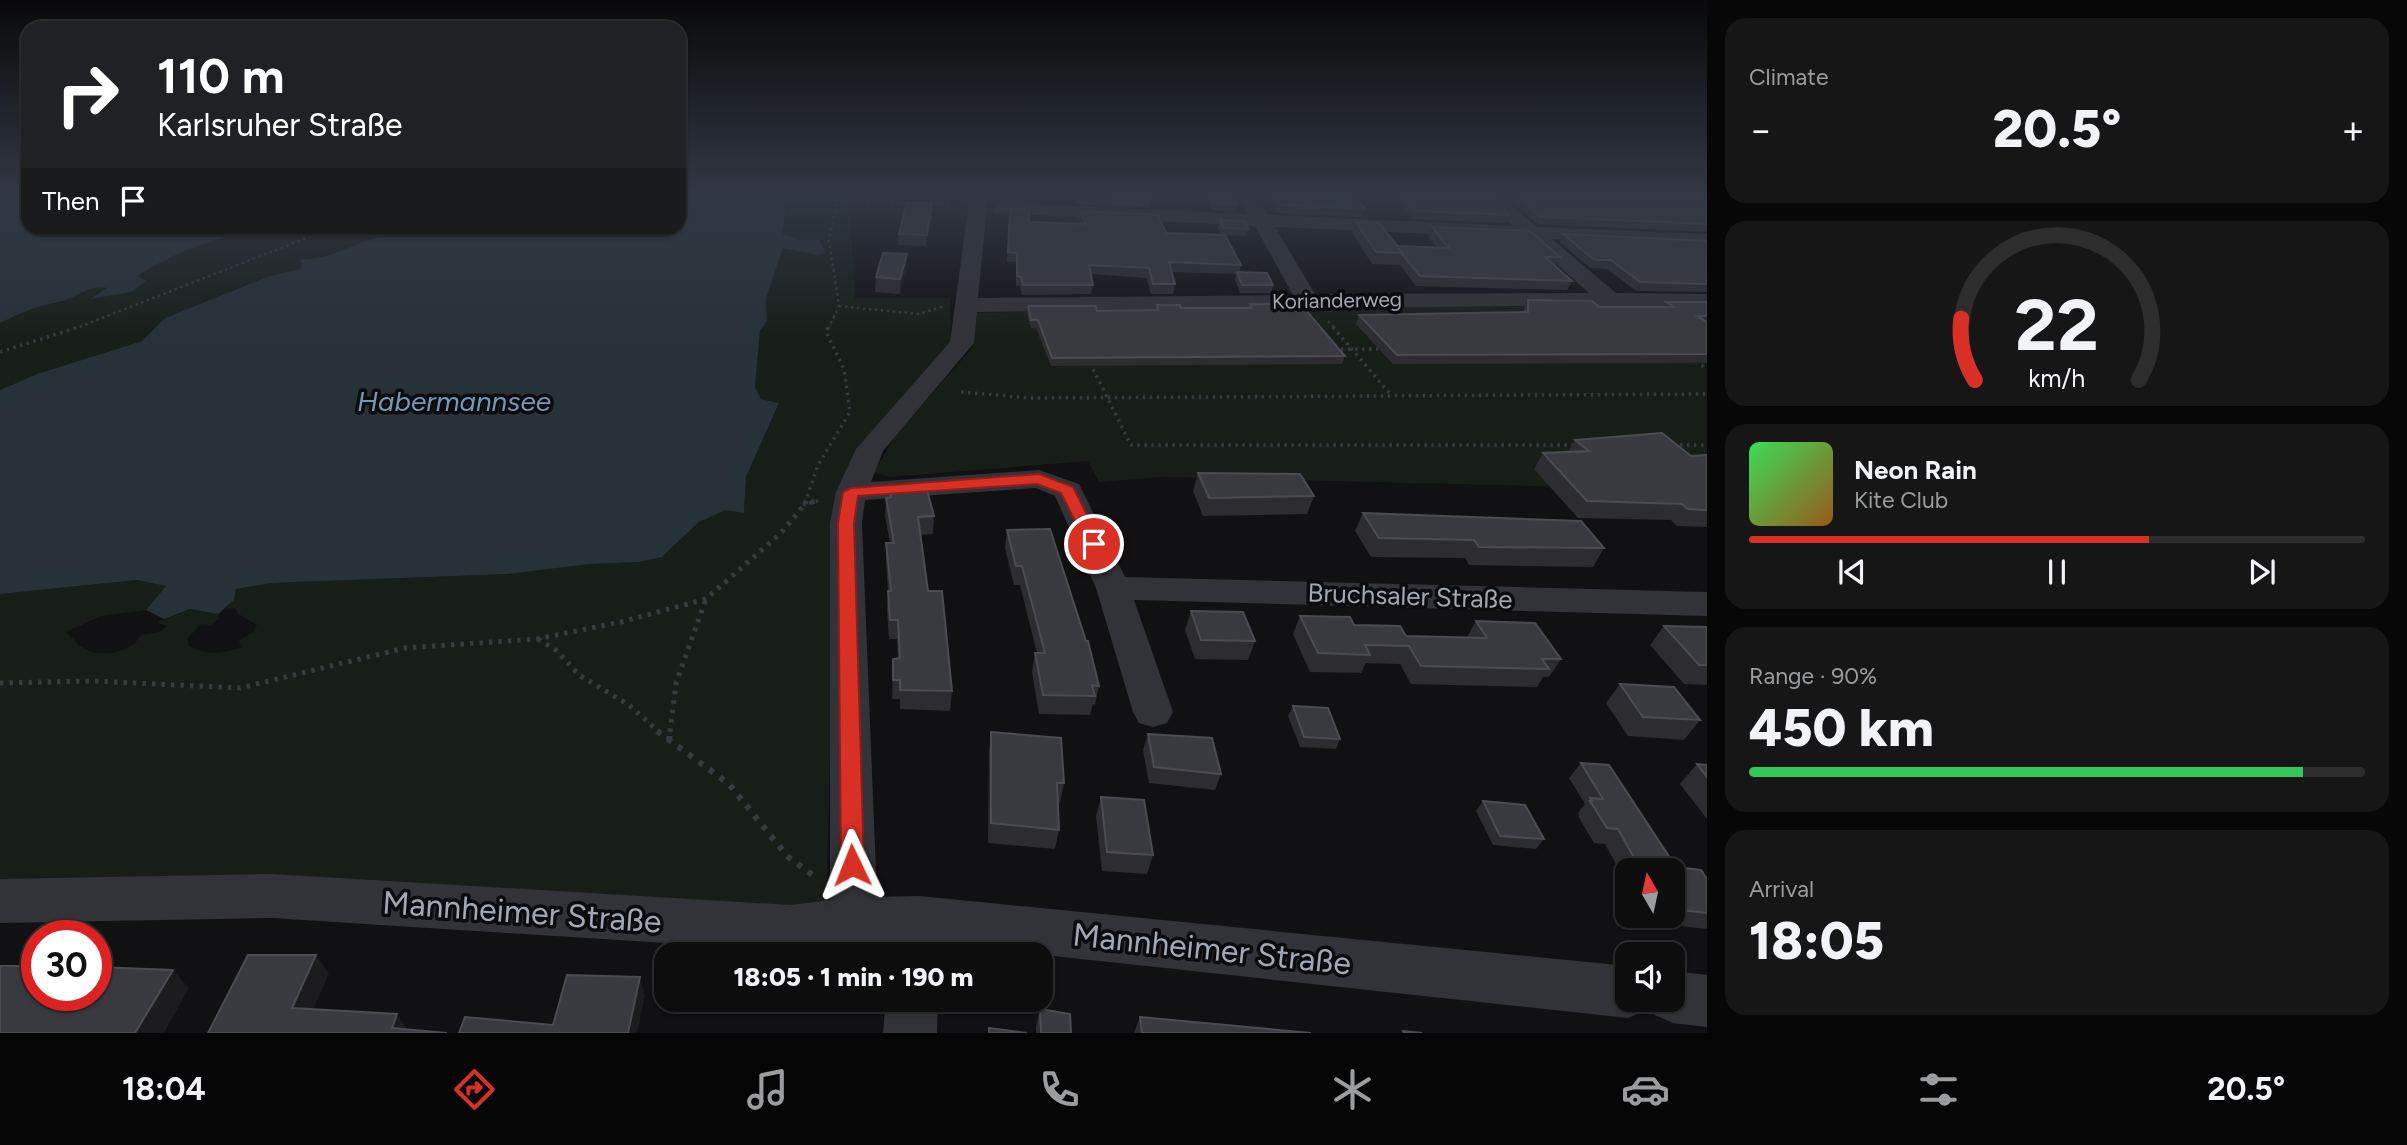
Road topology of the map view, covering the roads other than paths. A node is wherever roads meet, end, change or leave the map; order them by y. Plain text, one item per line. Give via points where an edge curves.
1 (975, 243) edge
2 (1274, 243) edge
3 (1544, 243) edge
4 (1307, 300) junction
5 (1610, 300) junction
6 (1707, 301) edge
7 (968, 305) junction
8 (851, 492) junction
9 (1113, 588) junction
10 (1707, 604) edge
11 (1153, 712) dead end
12 (0, 901) edge
13 (854, 907) junction
14 (917, 936) edge
15 (1615, 991) edge
16 (1685, 998) edge
17 (1707, 1000) edge
18 (911, 1012) edge
19 (910, 1033) edge

1 - 7 street
2 - 4 street
3 - 5 street
4 - 5 street, Korianderweg
4 - 7 street, Korianderweg
5 - 6 street, Korianderweg
7 - 8 street via 962,343 870,449
8 - 9 street via 1039,479 1068,490
8 - 13 street via 846,523
9 - 10 street, Bruchsaler Straße
9 - 11 street
12 - 13 street, Mannheimer Straße via 272,896 790,929
13 - 14 street, Mannheimer Straße
14 - 15 street, Mannheimer Straße
16 - 17 street
18 - 19 street

